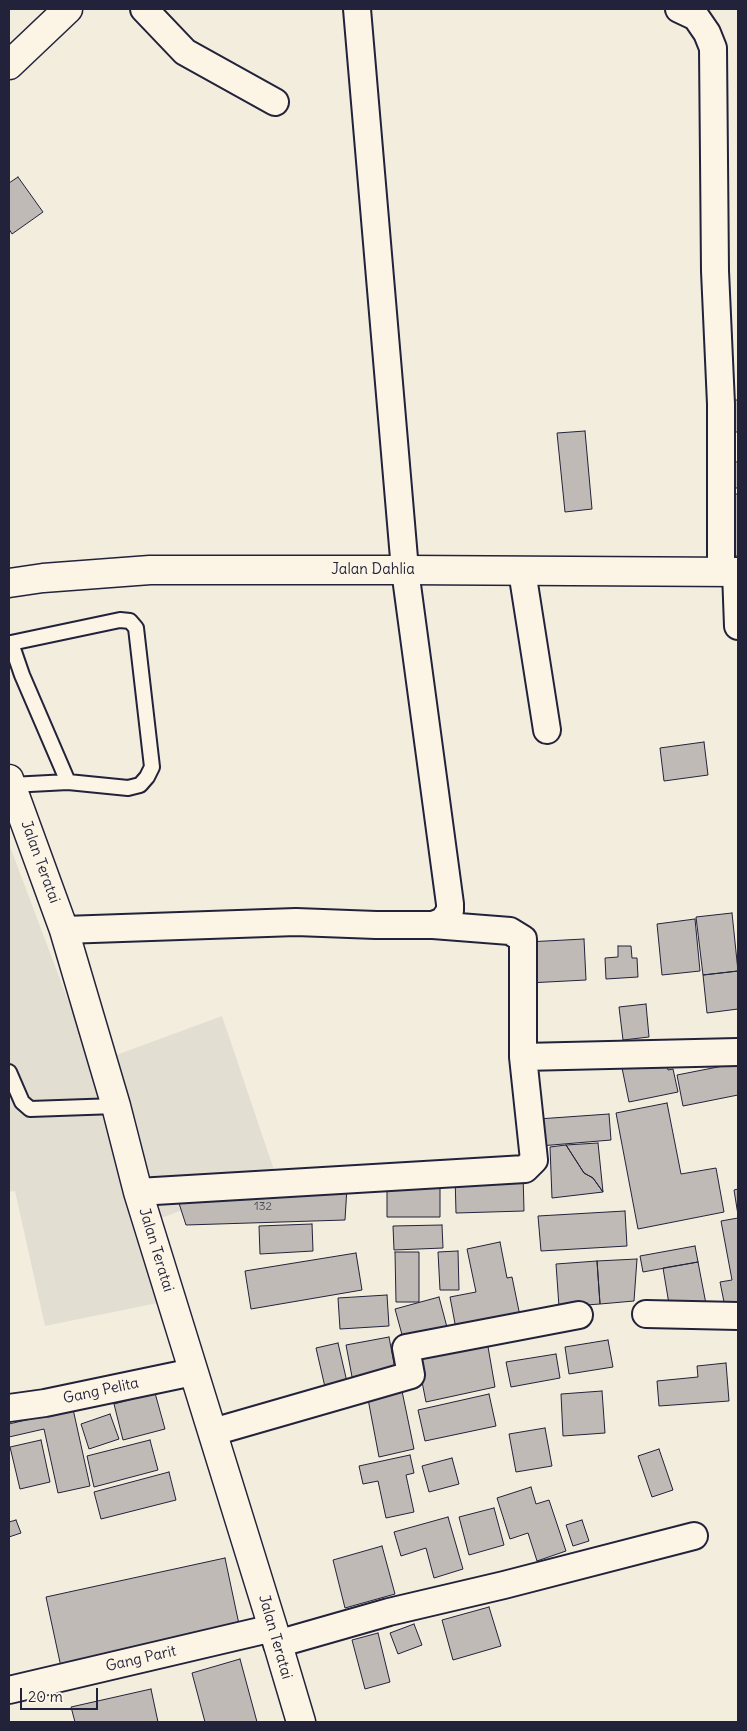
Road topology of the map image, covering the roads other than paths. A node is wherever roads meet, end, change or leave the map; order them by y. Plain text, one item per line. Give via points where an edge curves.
1 (68, 9) edge
2 (144, 9) edge
3 (357, 9) edge
4 (679, 9) edge
5 (9, 66) edge
6 (275, 102) dead end
7 (405, 570) junction
8 (522, 570) junction
9 (732, 572) edge
10 (9, 583) edge
11 (738, 626) edge
12 (10, 643) edge
13 (547, 730) dead end
14 (10, 782) edge
15 (68, 782) junction
16 (433, 924) junction
17 (64, 930) junction
18 (738, 1052) edge
19 (523, 1057) junction
20 (9, 1072) edge
21 (116, 1106) junction
22 (138, 1192) junction
23 (646, 1314) dead end
24 (579, 1315) dead end
25 (738, 1316) edge
26 (193, 1372) junction
27 (9, 1408) edge
28 (213, 1432) junction
29 (694, 1536) dead end
30 (275, 1636) junction
31 (9, 1690) edge
32 (300, 1722) edge

1 - 5 street
2 - 6 street via 185,52
3 - 7 street
4 - 9 street via 696,17 713,48 715,270
7 - 8 street, Jalan Dahlia
7 - 10 street, Jalan Dahlia via 150,570
7 - 16 street via 450,904 450,911 443,921
8 - 9 street, Jalan Dahlia
8 - 13 street
9 - 11 street
12 - 15 lane
12 - 15 lane via 120,620 130,621 136,628 152,767 140,785 128,788
14 - 15 lane
14 - 17 street, Jalan Teratai
16 - 17 street via 376,926 296,922
16 - 19 street via 510,930 523,939
17 - 21 street, Jalan Teratai
18 - 19 street
19 - 22 street via 534,1160 525,1169
20 - 21 lane via 18,1096 30,1109
21 - 22 street, Jalan Teratai
22 - 26 street, Jalan Teratai
23 - 25 street
24 - 28 street via 406,1348 411,1375
26 - 27 street, Gang Pelita
26 - 28 street, Jalan Teratai
28 - 30 street, Jalan Teratai
29 - 30 street, Gang Parit via 504,1585
30 - 31 street, Gang Parit
30 - 32 street, Jalan Teratai

